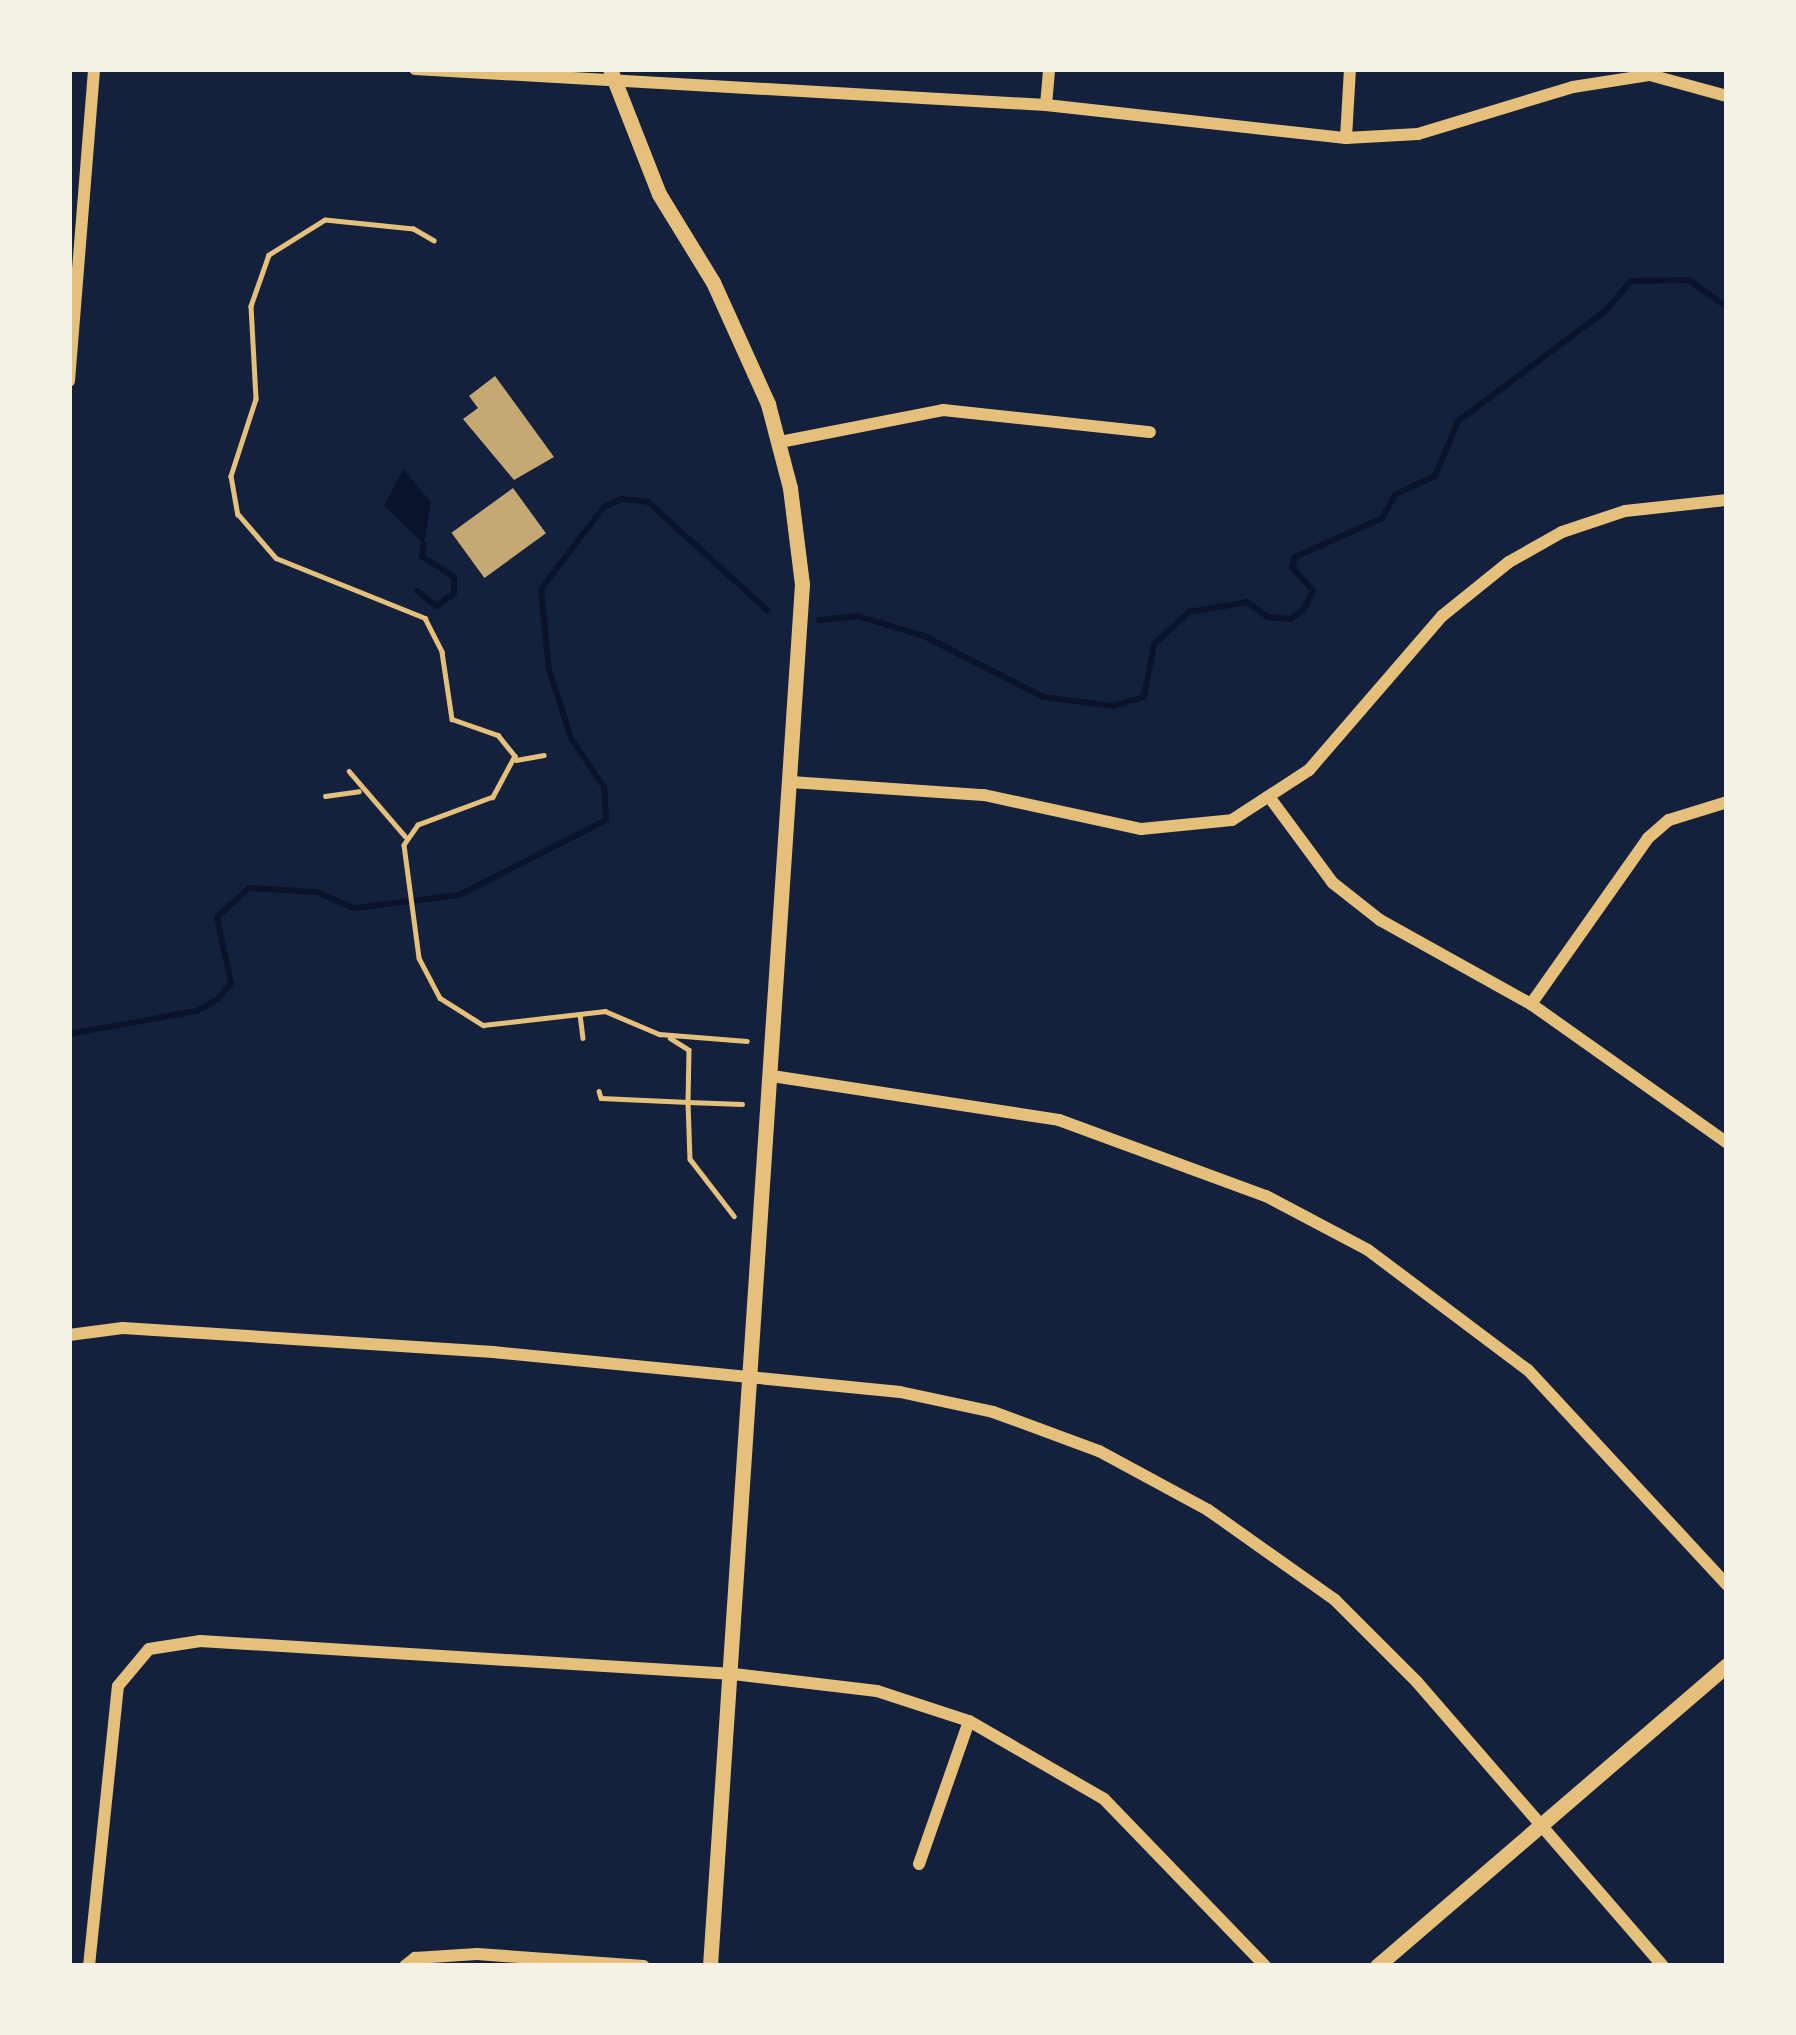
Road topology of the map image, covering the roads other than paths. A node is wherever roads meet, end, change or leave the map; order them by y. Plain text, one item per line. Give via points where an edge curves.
1 (94, 69) edge
2 (415, 69) edge
3 (1049, 69) edge
4 (1350, 69) edge
5 (1650, 72) edge
6 (612, 76) edge
7 (752, 76) edge
8 (1727, 96) edge
9 (1046, 105) junction
10 (1346, 138) junction
11 (70, 337) edge
12 (69, 381) edge
13 (1150, 432) dead end
14 (780, 442) junction
15 (1727, 500) edge
16 (791, 782) junction
17 (1270, 798) junction
18 (1727, 802) edge
19 (1531, 1004) junction
20 (772, 1076) junction
21 (1727, 1143) edge
22 (69, 1335) edge
23 (753, 1378) junction
24 (1727, 1585) edge
25 (1727, 1664) edge
26 (733, 1674) junction
27 (969, 1721) junction
28 (1539, 1824) junction
29 (919, 1864) dead end
30 (89, 1966) edge
31 (405, 1966) edge
32 (644, 1966) edge
33 (710, 1966) edge
34 (1265, 1966) edge
35 (1377, 1966) edge
36 (1663, 1966) edge

1 - 11 street
2 - 6 street
3 - 9 street
4 - 10 street
5 - 8 street
5 - 10 street via 1418,134
6 - 7 street
6 - 14 street via 659,194 713,282
7 - 9 street
9 - 10 street
11 - 12 street
13 - 14 street via 943,410
14 - 16 street via 802,584
15 - 17 street via 1624,511 1509,562 1442,616 1309,770
16 - 17 street via 984,795 1141,830 1232,820
16 - 20 street
17 - 19 street via 1334,883 1365,908
18 - 19 street via 1669,820 1648,838
19 - 21 street
20 - 23 street
20 - 24 street via 1059,1120 1171,1155 1368,1250 1528,1370
22 - 23 street via 144,1330
23 - 26 street
23 - 28 street via 901,1392 993,1412 1160,1481 1335,1600
25 - 28 street
26 - 27 street via 877,1691
26 - 30 street via 200,1641 149,1649 118,1686 109,1732
26 - 33 street
27 - 29 street
27 - 34 street via 1103,1799
28 - 35 street
28 - 36 street
31 - 32 street via 415,1958 477,1954

